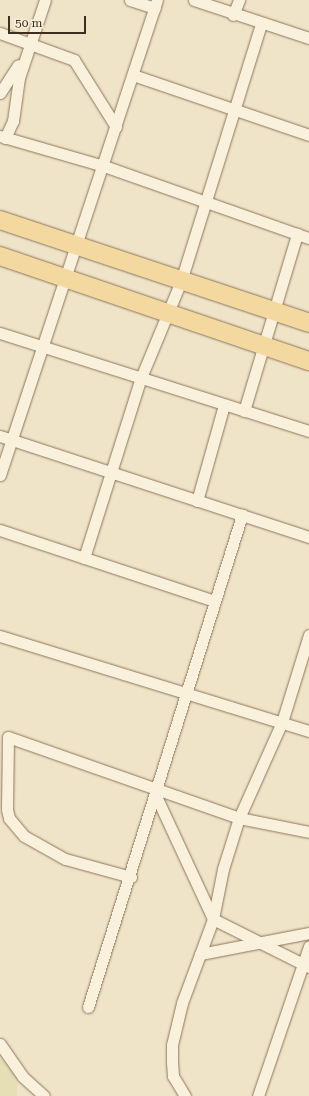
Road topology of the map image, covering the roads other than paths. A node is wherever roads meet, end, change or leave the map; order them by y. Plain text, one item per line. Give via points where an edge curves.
1 (45, 0) edge
2 (130, 0) edge
3 (194, 0) edge
4 (239, 0) edge
5 (156, 4) edge
6 (233, 15) junction
7 (261, 24) junction
8 (0, 34) edge
9 (309, 38) edge
10 (30, 43) junction
11 (133, 75) junction
12 (0, 93) edge
13 (233, 110) junction
14 (116, 127) junction
15 (309, 135) edge
16 (2, 137) edge
17 (104, 166) junction
18 (206, 200) junction
19 (0, 220) edge
20 (297, 234) junction
21 (309, 238) edge
22 (78, 246) junction
23 (0, 256) edge
24 (67, 278) junction
25 (181, 280) junction
26 (276, 312) junction
27 (167, 313) junction
28 (309, 323) edge
29 (0, 333) edge
30 (43, 346) junction
31 (265, 347) junction
32 (309, 361) edge
33 (140, 380) junction
34 (224, 405) junction
35 (244, 411) junction
36 (309, 431) edge
37 (0, 436) edge
38 (12, 440) junction
39 (110, 474) junction
40 (0, 475) edge
41 (197, 502) junction
42 (242, 516) junction
43 (0, 530) edge
44 (309, 537) edge
45 (84, 558) junction
46 (214, 601) junction
47 (309, 635) edge
48 (0, 636) edge
49 (187, 692) junction
50 (282, 722) junction
51 (309, 731) edge
52 (4, 735) edge
53 (157, 792) junction
54 (239, 818) junction
55 (309, 832) edge
56 (131, 877) junction
57 (213, 919) junction
58 (309, 932) edge
59 (257, 941) junction
60 (309, 946) edge
61 (200, 954) junction
62 (306, 966) edge
63 (88, 1007) dead end
64 (0, 1044) edge
65 (44, 1096) edge
66 (185, 1096) edge
67 (258, 1096) edge

1 - 10 street
2 - 5 street
3 - 6 street
4 - 6 street
5 - 11 street
6 - 7 street
7 - 9 street
7 - 13 street
8 - 10 street
10 - 12 street
10 - 14 street via 74,60
10 - 16 street via 13,121
11 - 13 street
11 - 14 street
13 - 15 street
13 - 18 street
14 - 17 street
16 - 17 street
17 - 18 street
17 - 22 street
18 - 20 street
18 - 25 street
19 - 22 main road
20 - 21 street
20 - 26 street
22 - 24 street
22 - 25 main road
23 - 24 main road
24 - 27 main road
24 - 30 street
25 - 26 main road
25 - 27 street
26 - 28 main road
26 - 31 street
27 - 31 main road
27 - 33 street
29 - 30 street
30 - 33 street
30 - 38 street
31 - 32 main road
31 - 35 street
33 - 34 street
33 - 39 street
34 - 35 street
34 - 41 street
35 - 36 street
37 - 38 street
38 - 39 street
38 - 40 street
39 - 41 street
39 - 45 street
41 - 42 street
42 - 44 street
42 - 46 street
43 - 45 street
45 - 46 street
46 - 49 street
47 - 50 street
48 - 49 street
49 - 50 street
49 - 53 street
50 - 51 street
50 - 54 street
52 - 53 street
52 - 56 street via 7,809 9,818 24,836 65,859
53 - 54 street
53 - 56 street
53 - 57 street
54 - 55 street
54 - 57 street via 223,869
56 - 63 street
57 - 59 street
57 - 61 street
58 - 59 street
59 - 61 street via 239,949
59 - 62 street
60 - 62 street
61 - 66 street via 172,1044 173,1076
62 - 67 street
64 - 65 street via 23,1076

